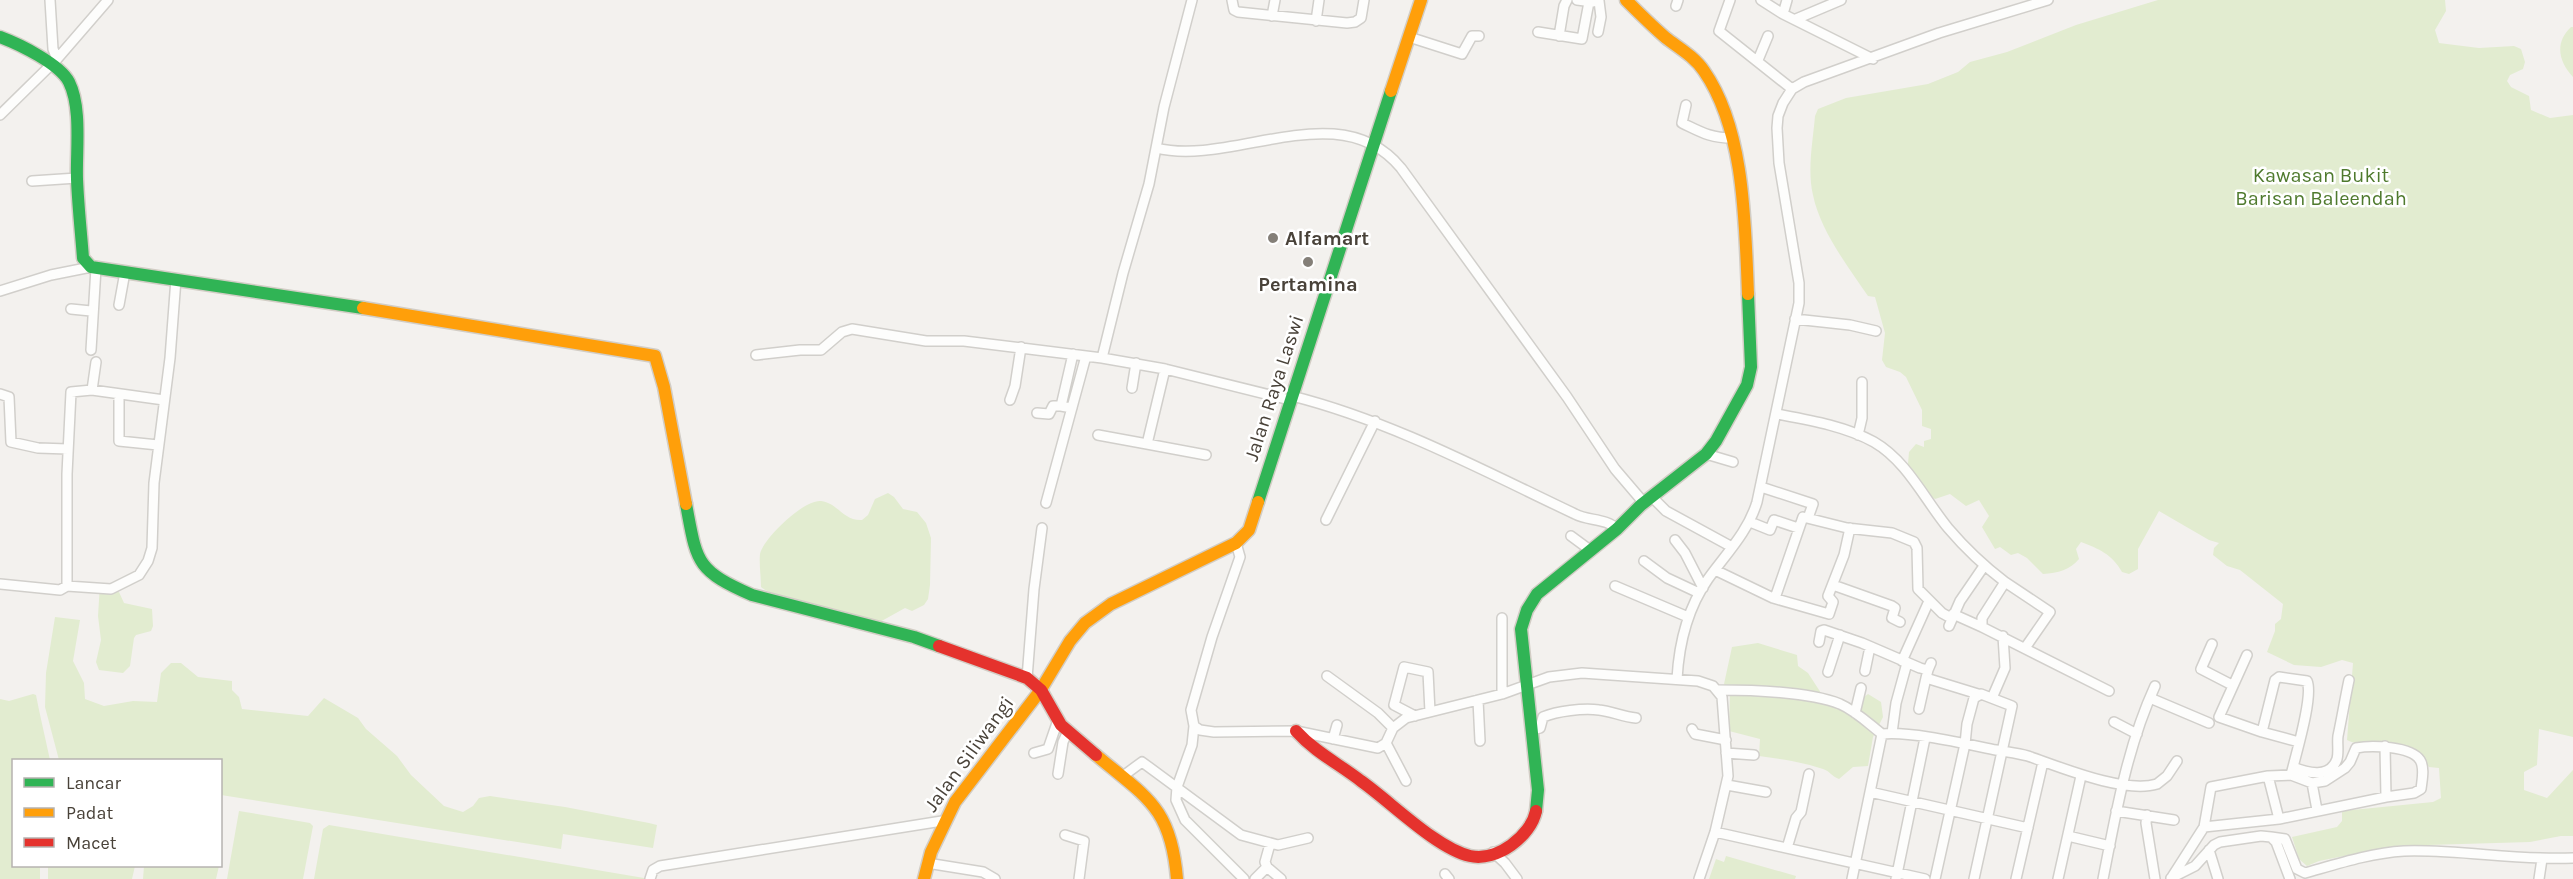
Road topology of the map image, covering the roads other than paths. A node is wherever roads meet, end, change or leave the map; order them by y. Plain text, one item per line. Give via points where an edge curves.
1 (50, 0) edge
2 (108, 0) edge
3 (1192, 0) edge
4 (1232, 0) edge
5 (1275, 0) edge
6 (1319, 0) edge
7 (1364, 0) edge
8 (1422, 0) edge
9 (1567, 0) edge
10 (1577, 0) edge
11 (1626, 0) edge
12 (1730, 0) edge
13 (1761, 0) edge
14 (1787, 0) edge
15 (1841, 0) edge
16 (2048, 0) edge
17 (1600, 1) edge
18 (1589, 2) junction
19 (1783, 14) junction
20 (1272, 16) junction
21 (1796, 19) junction
22 (1316, 21) junction
23 (1538, 32) dead end
24 (1598, 32) dead end
25 (1479, 36) dead end
26 (1559, 36) junction
27 (1768, 36) dead end
28 (0, 37) edge
29 (1409, 37) junction
30 (1873, 59) junction
31 (1758, 60) junction
32 (53, 62) junction
33 (1792, 89) junction
34 (1686, 105) dead end
35 (0, 115) edge
36 (1732, 138) junction
37 (1374, 146) junction
38 (1156, 148) junction
39 (77, 178) junction
40 (32, 181) dead end
41 (93, 268) junction
42 (125, 272) junction
43 (176, 279) junction
44 (0, 291) edge
45 (119, 305) dead end
46 (71, 309) dead end
47 (91, 311) junction
48 (1795, 319) junction
49 (1876, 332) dead end
50 (1021, 347) junction
51 (91, 350) dead end
52 (1073, 354) junction
53 (756, 355) dead end
54 (1086, 356) junction
55 (1102, 357) junction
56 (96, 362) dead end
57 (1136, 363) junction
58 (1165, 369) junction
59 (1862, 382) dead end
60 (1132, 388) dead end
61 (92, 390) junction
62 (0, 394) edge
63 (119, 394) junction
64 (1292, 396) junction
65 (164, 400) junction
66 (1010, 400) dead end
67 (1061, 406) junction
68 (1072, 408) junction
69 (1037, 413) dead end
70 (1777, 414) junction
71 (1373, 420) junction
72 (1098, 435) dead end
73 (1858, 435) junction
74 (1147, 444) junction
75 (158, 445) junction
76 (68, 449) junction
77 (1706, 454) junction
78 (1206, 455) dead end
79 (1732, 462) dead end
80 (1761, 488) junction
81 (1648, 500) junction
82 (1046, 503) dead end
83 (1808, 518) junction
84 (1326, 520) dead end
85 (1750, 522) junction
86 (1042, 528) dead end
87 (1798, 528) junction
88 (1850, 528) junction
89 (1617, 529) junction
90 (1571, 536) dead end
91 (1675, 540) dead end
92 (1732, 547) junction
93 (1590, 550) junction
94 (1238, 551) junction
95 (1644, 561) dead end
96 (1984, 566) junction
97 (1715, 570) junction
98 (2005, 582) junction
99 (0, 585) edge
100 (1833, 585) junction
101 (67, 586) junction
102 (1615, 586) dead end
103 (1702, 588) junction
104 (1775, 598) junction
105 (1929, 601) junction
106 (1688, 617) junction
107 (1502, 618) dead end
108 (1951, 619) junction
109 (1900, 622) dead end
110 (1982, 627) junction
111 (1840, 635) junction
112 (2003, 636) junction
113 (1819, 642) dead end
114 (2211, 644) dead end
115 (1870, 647) junction
116 (2025, 648) junction
117 (2247, 655) dead end
118 (1904, 662) junction
119 (1929, 670) junction
120 (1864, 671) dead end
121 (1828, 672) dead end
122 (1327, 676) dead end
123 (1027, 678) junction
124 (1677, 679) junction
125 (2349, 680) dead end
126 (1532, 683) junction
127 (2155, 686) dead end
128 (2232, 686) junction
129 (1861, 688) dead end
130 (1041, 690) junction
131 (1719, 690) junction
132 (2109, 691) dead end
133 (1502, 694) junction
134 (1978, 694) junction
135 (2150, 698) junction
136 (1992, 699) junction
137 (1478, 700) junction
138 (1919, 709) dead end
139 (1430, 712) junction
140 (1855, 713) junction
141 (1415, 716) junction
142 (1636, 718) dead end
143 (1058, 720) junction
144 (2114, 722) dead end
145 (2209, 723) dead end
146 (1337, 725) dead end
147 (1194, 726) junction
148 (1393, 728) junction
149 (1692, 729) dead end
150 (1531, 730) junction
151 (1068, 731) junction
152 (1296, 731) junction
153 (2262, 732) junction
154 (1887, 734) junction
155 (2137, 734) junction
156 (1925, 738) junction
157 (1332, 739) junction
158 (1726, 740) junction
159 (1480, 741) dead end
160 (1386, 742) junction
161 (2300, 742) junction
162 (1965, 744) junction
163 (2385, 746) junction
164 (2002, 751) junction
165 (1034, 753) dead end
166 (1726, 753) junction
167 (1754, 755) dead end
168 (2178, 761) dead end
169 (2043, 762) junction
170 (2292, 771) junction
171 (1058, 774) dead end
172 (1809, 774) dead end
173 (1123, 776) junction
174 (2081, 776) junction
175 (2268, 776) junction
176 (1406, 781) dead end
177 (2312, 783) junction
178 (1727, 784) junction
179 (2121, 784) junction
180 (1177, 788) junction
181 (1766, 792) dead end
182 (1870, 792) junction
183 (2386, 797) junction
184 (1912, 801) junction
185 (1951, 810) junction
186 (2317, 810) junction
187 (2116, 811) junction
188 (2147, 815) junction
189 (1987, 819) junction
190 (2279, 819) junction
191 (2174, 820) dead end
192 (942, 821) junction
193 (2204, 827) junction
194 (2028, 828) junction
195 (1715, 832) junction
196 (1065, 835) dead end
197 (2068, 836) junction
198 (2271, 837) junction
199 (1308, 838) dead end
200 (1270, 844) junction
201 (2109, 846) junction
202 (1787, 848) junction
203 (2210, 850) junction
204 (1493, 852) junction
205 (2573, 858) edge
206 (2542, 859) junction
207 (927, 863) junction
208 (1855, 864) junction
209 (1267, 867) junction
210 (1897, 876) edge
211 (2171, 878) edge
212 (650, 879) edge
213 (924, 879) edge
214 (994, 879) edge
215 (1079, 879) edge
216 (1177, 879) edge
217 (1244, 879) edge
218 (1254, 879) edge
219 (1281, 879) edge
220 (1517, 879) edge
221 (1699, 879) edge
222 (1852, 879) edge
223 (1926, 879) edge
224 (1935, 879) edge
225 (1974, 879) edge
226 (2016, 879) edge
227 (2058, 879) edge
228 (2103, 879) edge
229 (2155, 879) edge
230 (2218, 879) edge
231 (2290, 879) edge
232 (2539, 879) edge

1 - 32 street
2 - 32 street
3 - 38 street
4 - 20 street via 1234,10
5 - 20 street
6 - 22 street
7 - 22 street via 1361,18 1355,22
8 - 29 street, Jalan Raya Laswi
9 - 26 street
10 - 18 street
11 - 36 street via 1703,69 1723,108
12 - 31 street via 1719,31
13 - 19 street
14 - 19 street
15 - 21 street
16 - 30 street via 1939,33
17 - 18 street
17 - 24 street
18 - 26 street via 1582,38
19 - 21 street
20 - 22 street
21 - 30 street
23 - 26 street
25 - 29 street via 1470,37 1462,54
27 - 31 street
28 - 32 street
29 - 37 street, Jalan Raya Laswi
30 - 33 street
31 - 33 street
32 - 35 street
32 - 39 street via 70,85
33 - 48 street via 1778,116 1778,147 1798,283
34 - 36 street via 1682,123 1711,137
36 - 77 street via 1742,213 1751,367 1747,385
37 - 38 street via 1328,134 1194,151
37 - 64 street, Jalan Raya Laswi
37 - 81 street via 1401,168 1611,462
38 - 55 street
39 - 40 street
39 - 41 street via 83,258
41 - 42 street
41 - 44 street via 51,275
41 - 47 street
42 - 43 street
42 - 45 street
43 - 65 street
43 - 123 street via 655,356 695,553 706,569 752,595 914,637
46 - 47 street
47 - 51 street
48 - 49 street
48 - 70 street
50 - 52 street
50 - 53 street via 926,341 852,328 821,350
50 - 66 street
52 - 54 street
52 - 67 street
54 - 55 street
54 - 68 street
55 - 57 street
56 - 61 street
57 - 58 street
57 - 60 street
58 - 64 street
58 - 74 street
59 - 73 street
61 - 63 street
61 - 76 street via 71,392
62 - 76 street via 9,397 10,442
63 - 65 street
63 - 75 street via 119,441
64 - 71 street
64 - 94 street, Jalan Raya Laswi via 1249,530
65 - 75 street
67 - 68 street
67 - 69 street via 1053,406 1049,414
68 - 82 street
70 - 73 street
70 - 80 street
71 - 84 street
71 - 89 street via 1581,517 1609,522
72 - 74 street
73 - 96 street via 1874,442 1902,465 1949,529
74 - 78 street
75 - 101 street via 152,548 143,570 111,590
76 - 101 street
77 - 79 street
77 - 81 street
80 - 83 street via 1813,504
80 - 85 street
81 - 89 street
81 - 92 street
83 - 87 street via 1802,517
83 - 88 street
85 - 87 street via 1770,530 1774,520
85 - 92 street
86 - 123 street
87 - 104 street
88 - 100 street
88 - 105 street via 1892,532 1914,542 1918,589
89 - 93 street
90 - 93 street
91 - 103 street
92 - 97 street
93 - 126 street via 1537,594 1527,610 1521,629
94 - 130 street via 1119,599 1096,613 1064,648
94 - 147 street via 1191,710
95 - 103 street via 1667,578
96 - 98 street
96 - 108 street
97 - 103 street
97 - 104 street
98 - 110 street via 1982,618
98 - 116 street via 2050,612
99 - 101 street via 60,590
100 - 104 street via 1827,597 1833,602 1829,614
100 - 109 street via 1892,606 1892,618
102 - 106 street
103 - 106 street
105 - 108 street
105 - 118 street
106 - 124 street via 1679,648
107 - 133 street
108 - 110 street
110 - 112 street
111 - 113 street via 1822,630
111 - 115 street
111 - 121 street
112 - 116 street
112 - 136 street via 2006,668
114 - 128 street via 2201,669
115 - 118 street
115 - 120 street
116 - 132 street
117 - 128 street
118 - 119 street
118 - 154 street
119 - 134 street
119 - 138 street
122 - 148 street
123 - 130 street
124 - 126 street via 1565,674
124 - 131 street via 1698,681
125 - 170 street via 2333,765 2314,774
126 - 133 street
126 - 150 street
127 - 135 street
128 - 153 street via 2219,717
129 - 140 street
130 - 143 street
130 - 192 street, Jalan Siliwangi
131 - 140 street via 1788,694 1835,703
131 - 158 street
133 - 137 street
134 - 136 street
134 - 162 street via 1966,724
135 - 145 street
135 - 155 street
136 - 164 street via 2012,706
137 - 139 street
137 - 159 street
139 - 141 street
139 - 141 street via 1428,672 1404,667 1394,705
140 - 154 street
141 - 148 street
142 - 150 street via 1599,710 1564,710 1544,716 1540,728
143 - 151 street
143 - 165 street via 1048,749
144 - 155 street
146 - 157 street
147 - 152 street via 1214,732
147 - 180 street via 1192,745
148 - 160 street
149 - 158 street via 1695,734
150 - 204 street via 1538,790 1536,812 1522,836
151 - 171 street
151 - 173 street
152 - 157 street
152 - 204 street via 1311,747 1442,843 1477,857
153 - 161 street
153 - 161 street via 2275,680 2279,677 2307,681 2309,690
154 - 156 street
154 - 182 street
155 - 179 street
156 - 162 street
156 - 184 street
157 - 160 street via 1378,748
158 - 166 street
160 - 176 street
161 - 170 street
162 - 164 street
162 - 185 street
163 - 177 street via 2356,748 2345,768 2325,781
163 - 183 street
163 - 183 street via 2414,754 2423,771 2421,789
164 - 169 street
164 - 189 street
166 - 167 street
166 - 178 street
168 - 179 street via 2157,784
169 - 174 street
169 - 194 street
170 - 175 street
170 - 177 street
172 - 202 street via 1801,812
173 - 180 street via 1142,762
173 - 216 street via 1162,816 1175,854
174 - 179 street
174 - 197 street
175 - 190 street
175 - 193 street via 2211,787
177 - 186 street
178 - 181 street
178 - 195 street
179 - 187 street
180 - 200 street via 1232,829
180 - 217 street via 1176,802 1185,820
182 - 184 street
182 - 208 street
183 - 186 street
184 - 185 street
184 - 210 street
185 - 189 street
185 - 224 street
186 - 190 street
187 - 188 street
187 - 201 street
188 - 191 street
188 - 229 street
189 - 194 street
189 - 225 street
190 - 193 street
192 - 207 street, Jalan Siliwangi
192 - 212 street via 660,866 653,870
193 - 211 street
194 - 226 street
195 - 202 street
195 - 221 street
196 - 215 street via 1084,841
197 - 201 street
197 - 227 street
198 - 203 street via 2220,842
198 - 206 street via 2285,839 2298,869 2305,873 2403,851
198 - 231 street
199 - 200 street via 1283,845
200 - 209 street
201 - 228 street
202 - 208 street
203 - 211 street via 2195,866
203 - 230 street
204 - 220 street
205 - 206 street
206 - 232 street
207 - 213 street, Jalan Siliwangi
207 - 214 street via 983,872
208 - 210 street
208 - 222 street
209 - 218 street
209 - 219 street
210 - 223 street

